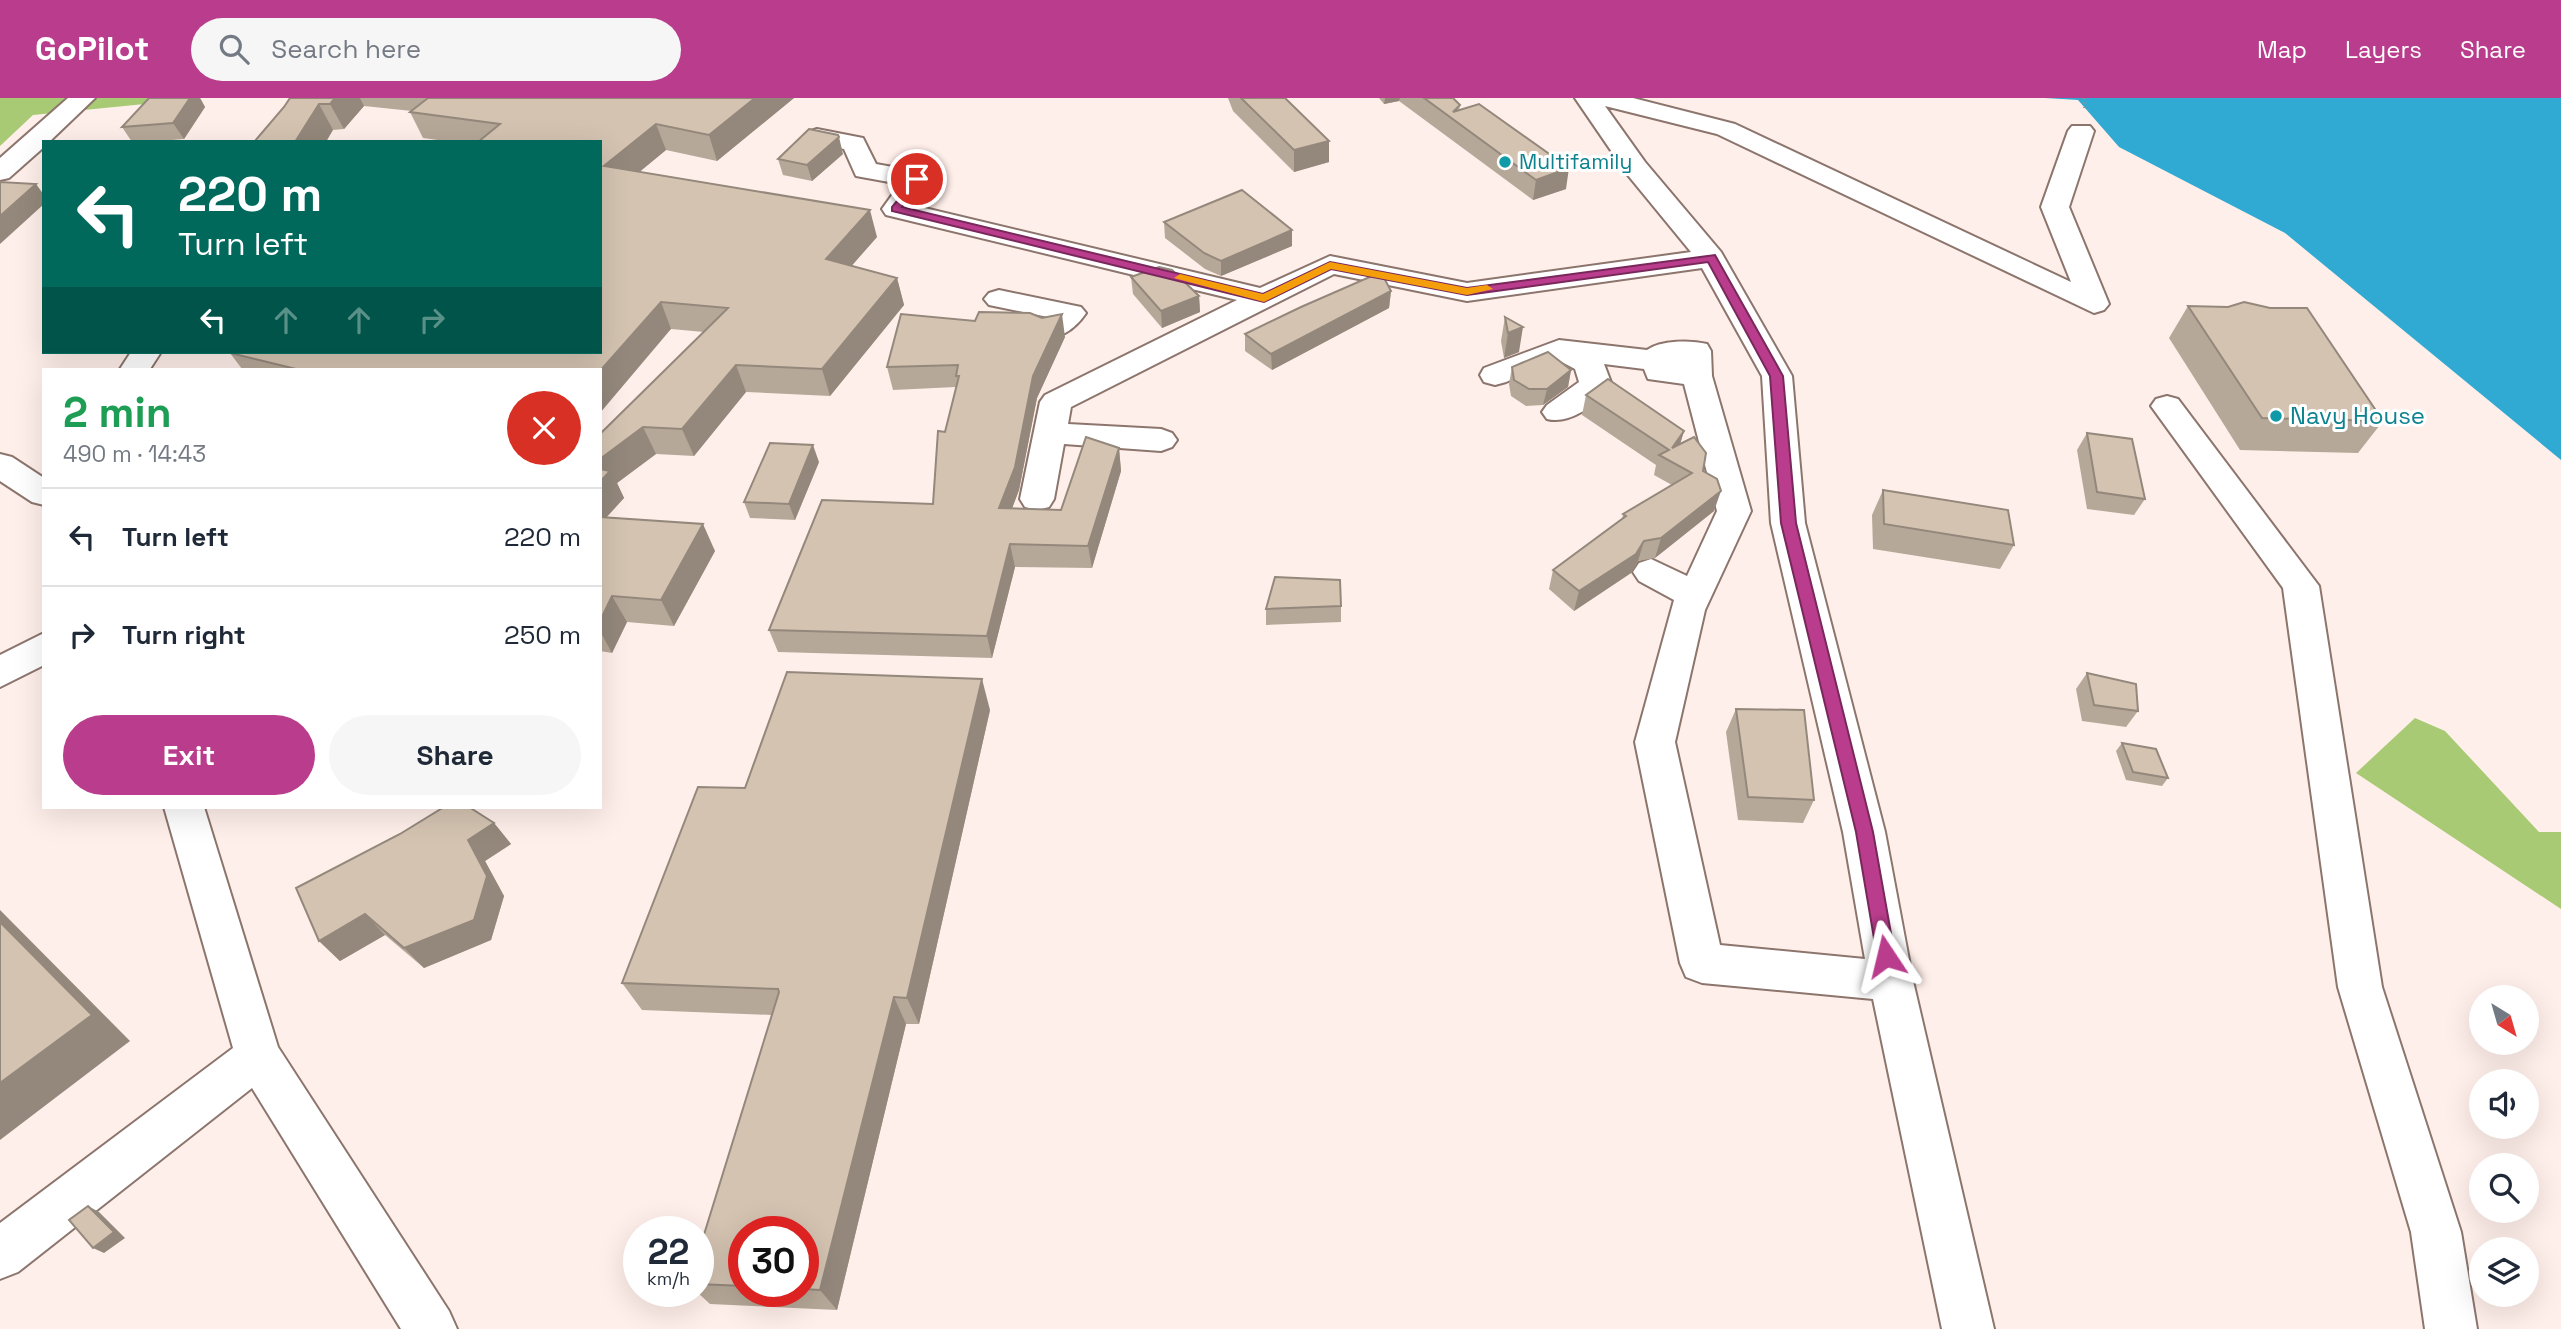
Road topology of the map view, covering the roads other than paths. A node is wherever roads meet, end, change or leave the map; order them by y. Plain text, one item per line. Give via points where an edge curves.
1 (83, 98) edge
2 (1587, 98) edge
3 (1604, 98) edge
4 (2081, 131) dead end
5 (817, 136) edge
6 (0, 172) edge
7 (1711, 258) junction
8 (1013, 279) junction
9 (1264, 298) junction
10 (1049, 331) edge
11 (1559, 349) junction
12 (1495, 375) dead end
13 (2167, 405) dead end
14 (1558, 412) dead end
15 (1050, 433) junction
16 (1161, 440) dead end
17 (0, 465) edge
18 (42, 493) edge
19 (1037, 499) dead end
20 (1651, 572) dead end
21 (1696, 596) junction
22 (42, 649) edge
23 (0, 673) edge
24 (185, 809) edge
25 (1891, 981) junction
26 (258, 1056) junction
27 (0, 1254) edge
28 (431, 1329) edge
29 (1968, 1329) edge
30 (2451, 1329) edge

1 - 6 street
2 - 7 street via 1636,168
3 - 4 street via 1726,129 2094,304 2055,207
5 - 8 street via 854,142 865,170 917,179 895,209
7 - 9 street via 1467,292 1330,265
7 - 25 street via 1777,376 1788,523 1864,832
8 - 9 street
8 - 10 street via 1071,313
9 - 15 street via 1056,402
11 - 12 street
11 - 14 street via 1589,364 1596,385
11 - 21 street via 1660,361 1660,354 1696,352 1697,376 1734,511
13 - 30 street via 2301,586 2360,987 2436,1232
15 - 16 street
15 - 19 street
17 - 18 street
20 - 21 street
21 - 25 street via 1688,607 1655,741 1702,963
22 - 23 street
24 - 26 street
25 - 29 street
26 - 27 street
26 - 28 street

